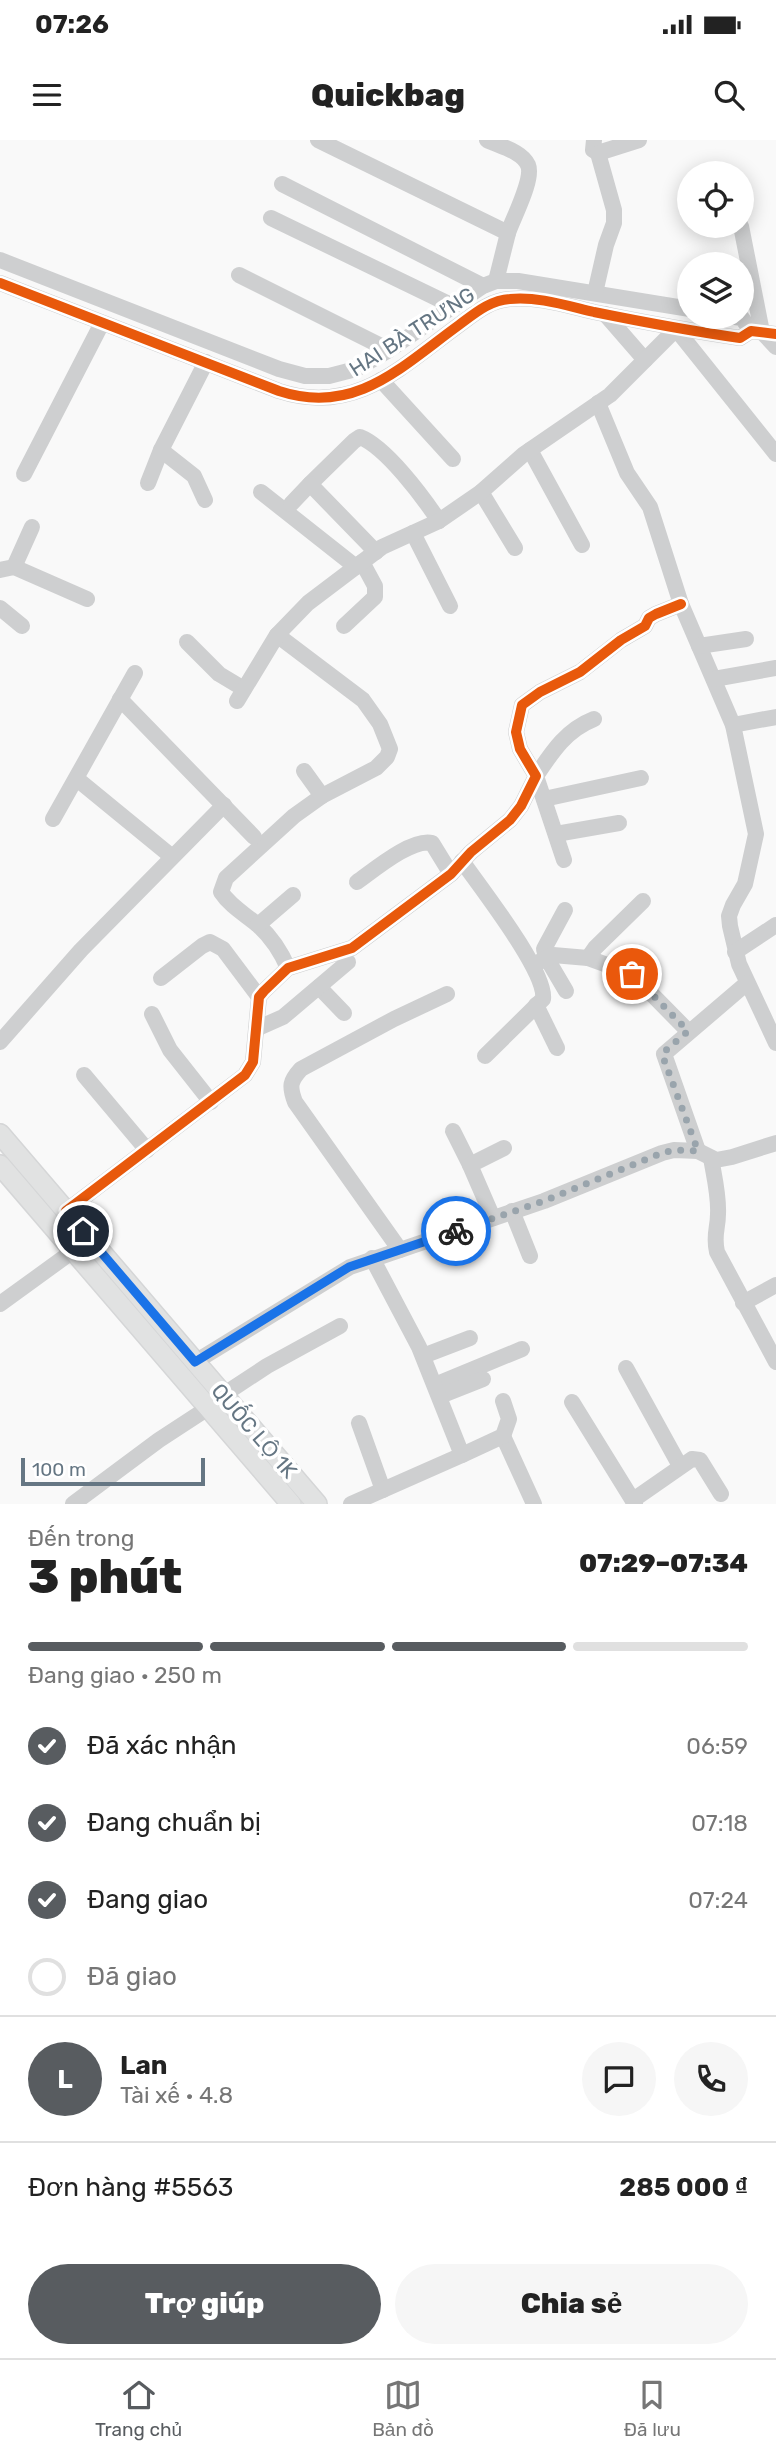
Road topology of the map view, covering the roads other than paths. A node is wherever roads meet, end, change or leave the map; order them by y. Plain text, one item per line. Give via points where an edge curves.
1 (318, 140) edge
2 (486, 140) edge
3 (639, 140) edge
4 (596, 147) edge
5 (282, 184) dead end
6 (271, 218) dead end
7 (509, 233) junction
8 (743, 238) edge
9 (0, 260) edge
10 (239, 275) dead end
11 (0, 283) edge
12 (490, 284) junction
13 (595, 293) junction
14 (453, 306) junction
15 (677, 307) edge
16 (604, 314) junction
17 (102, 323) junction
18 (676, 329) junction
19 (763, 333) edge
20 (776, 347) edge
21 (389, 350) junction
22 (645, 360) junction
23 (206, 362) junction
24 (381, 380) junction
25 (598, 403) junction
26 (161, 450) junction
27 (530, 450) junction
28 (776, 454) edge
29 (453, 459) dead end
30 (24, 474) dead end
31 (148, 483) dead end
32 (310, 484) junction
33 (261, 492) dead end
34 (481, 492) junction
35 (205, 500) dead end
36 (291, 504) dead end
37 (439, 521) junction
38 (32, 527) dead end
39 (413, 533) junction
40 (582, 545) dead end
41 (515, 548) dead end
42 (376, 552) junction
43 (359, 565) junction
44 (7, 568) edge
45 (87, 599) dead end
46 (681, 604) junction
47 (450, 606) dead end
48 (0, 608) edge
49 (22, 626) dead end
50 (344, 626) dead end
51 (277, 635) junction
52 (746, 639) dead end
53 (187, 642) dead end
54 (699, 646) junction
55 (776, 668) edge
56 (135, 673) dead end
57 (714, 679) junction
58 (120, 699) junction
59 (776, 717) edge
60 (594, 719) dead end
61 (733, 725) junction
62 (304, 771) dead end
63 (536, 776) junction
64 (641, 778) dead end
65 (77, 779) junction
66 (321, 796) junction
67 (544, 799) junction
68 (224, 805) junction
69 (53, 819) dead end
70 (619, 823) dead end
71 (556, 834) junction
72 (254, 837) dead end
73 (172, 856) junction
74 (564, 860) dead end
75 (463, 861) junction
76 (451, 874) junction
77 (357, 881) dead end
78 (293, 895) dead end
79 (643, 901) dead end
80 (565, 910) dead end
81 (258, 925) junction
82 (776, 925) edge
83 (735, 952) junction
84 (588, 958) junction
85 (540, 961) junction
86 (348, 962) dead end
87 (288, 968) junction
88 (161, 978) dead end
89 (747, 983) junction
90 (319, 987) junction
91 (566, 991) dead end
92 (447, 994) dead end
93 (259, 997) junction
94 (536, 1005) junction
95 (344, 1013) dead end
96 (152, 1014) dead end
97 (256, 1029) junction
98 (688, 1031) junction
99 (0, 1042) edge
100 (776, 1043) edge
101 (557, 1048) dead end
102 (485, 1056) dead end
103 (84, 1075) dead end
104 (211, 1101) junction
105 (453, 1131) dead end
106 (0, 1134) edge
107 (776, 1143) edge
108 (504, 1148) dead end
109 (147, 1150) junction
110 (705, 1155) junction
111 (0, 1165) edge
112 (470, 1165) junction
113 (66, 1211) junction
114 (512, 1211) junction
115 (494, 1218) junction
116 (400, 1250) junction
117 (73, 1251) junction
118 (530, 1256) dead end
119 (372, 1258) junction
120 (776, 1285) edge
121 (743, 1303) junction
122 (0, 1304) edge
123 (340, 1326) dead end
124 (470, 1338) dead end
125 (522, 1349) dead end
126 (423, 1356) junction
127 (195, 1362) junction
128 (776, 1362) edge
129 (626, 1368) dead end
130 (483, 1379) dead end
131 (437, 1390) junction
132 (223, 1395) junction
133 (503, 1401) dead end
134 (572, 1402) dead end
135 (208, 1408) junction
136 (359, 1423) dead end
137 (503, 1436) junction
138 (462, 1455) junction
139 (680, 1466) junction
140 (383, 1490) junction
141 (721, 1493) dead end
142 (634, 1502) edge
143 (73, 1504) edge
144 (290, 1504) edge
145 (317, 1504) edge
146 (351, 1504) edge
147 (534, 1504) edge

1 - 7 street
2 - 7 street via 515,153 530,168
3 - 4 street
4 - 13 street via 614,223
5 - 12 street
6 - 14 street
7 - 12 street
8 - 19 street
9 - 21 street, HAI BÀ TRƯNG via 305,376 345,373
10 - 21 street
11 - 17 street, HAI BÀ TRƯNG
12 - 13 street, HAI BÀ TRƯNG via 518,281
12 - 14 street, HAI BÀ TRƯNG
13 - 15 street, HAI BÀ TRƯNG
14 - 21 street, HAI BÀ TRƯNG
16 - 18 street, HAI BÀ TRƯNG
16 - 22 street
16 - 24 street, HAI BÀ TRƯNG via 534,300 499,301
17 - 23 street, HAI BÀ TRƯNG
17 - 30 street
18 - 19 street, HAI BÀ TRƯNG via 740,338
18 - 22 street
18 - 28 street
19 - 20 street
22 - 25 street
23 - 24 street, HAI BÀ TRƯNG via 312,399 350,394
23 - 26 street
24 - 29 street
25 - 27 street
25 - 46 street via 627,473 650,507
26 - 31 street
26 - 35 street via 194,476
27 - 34 street
27 - 40 street
32 - 36 street
32 - 37 street via 360,437 380,449
32 - 42 street
33 - 43 street
34 - 37 street
34 - 41 street
37 - 39 street
38 - 44 street
39 - 42 street
39 - 47 street
42 - 43 street
43 - 50 street via 375,586 375,597
43 - 51 street via 308,603
44 - 45 street
46 - 54 street
46 - 63 street via 649,618 645,626 580,672 523,705 516,732
48 - 49 street
51 - 53 street via 241,695
51 - 66 street via 363,699 387,738 390,749 376,768
52 - 54 street
54 - 57 street
55 - 57 street
56 - 58 street
57 - 61 street
58 - 65 street
58 - 68 street
59 - 61 street
60 - 63 street via 580,724 559,742
61 - 83 street via 756,834 745,884 729,916
62 - 66 street
63 - 67 street
63 - 75 street via 510,820
64 - 67 street
65 - 69 street
65 - 73 street
66 - 81 street via 221,886 226,900
67 - 71 street
68 - 72 street
68 - 73 street
70 - 71 street
71 - 74 street
73 - 99 street
75 - 76 street
75 - 85 street
76 - 77 street via 432,843 425,841
76 - 87 street via 352,948
78 - 81 street
79 - 84 street
80 - 85 street
81 - 87 street via 276,944
82 - 83 street
83 - 89 street
84 - 85 street via 562,954
84 - 98 street via 632,974
85 - 91 street
85 - 94 street via 544,990
86 - 90 street
87 - 93 street
88 - 93 street via 211,942 223,949
89 - 98 street
89 - 100 street
90 - 95 street
90 - 97 street via 283,1017
92 - 116 street via 301,1069 291,1080 295,1102
93 - 97 street
94 - 101 street
94 - 102 street
96 - 104 street via 170,1050
97 - 104 street via 253,1062
98 - 110 street via 663,1057
103 - 109 street
104 - 109 street
105 - 112 street
106 - 113 main road, QUỐC LỘ 1K
107 - 110 street via 716,1160
108 - 112 street
109 - 113 street
110 - 114 street via 674,1150 662,1153
110 - 121 street via 718,1202 717,1252
111 - 117 main road, QUỐC LỘ 1K
112 - 115 street
113 - 127 main road, QUỐC LỘ 1K
114 - 115 street
114 - 118 street
115 - 116 street
116 - 119 street
117 - 122 street
117 - 135 main road, QUỐC LỘ 1K
119 - 126 street
119 - 127 street via 349,1267
120 - 121 street
121 - 128 street
123 - 132 street
124 - 126 street
125 - 131 street
126 - 131 street
127 - 132 main road, QUỐC LỘ 1K
129 - 139 street
130 - 131 street
131 - 138 street
132 - 145 main road, QUỐC LỘ 1K
133 - 137 street via 509,1419
134 - 142 street
135 - 143 street
135 - 144 main road, QUỐC LỘ 1K
136 - 140 street
137 - 138 street
137 - 147 street
138 - 140 street
139 - 141 street via 700,1460
139 - 142 street
140 - 146 street

